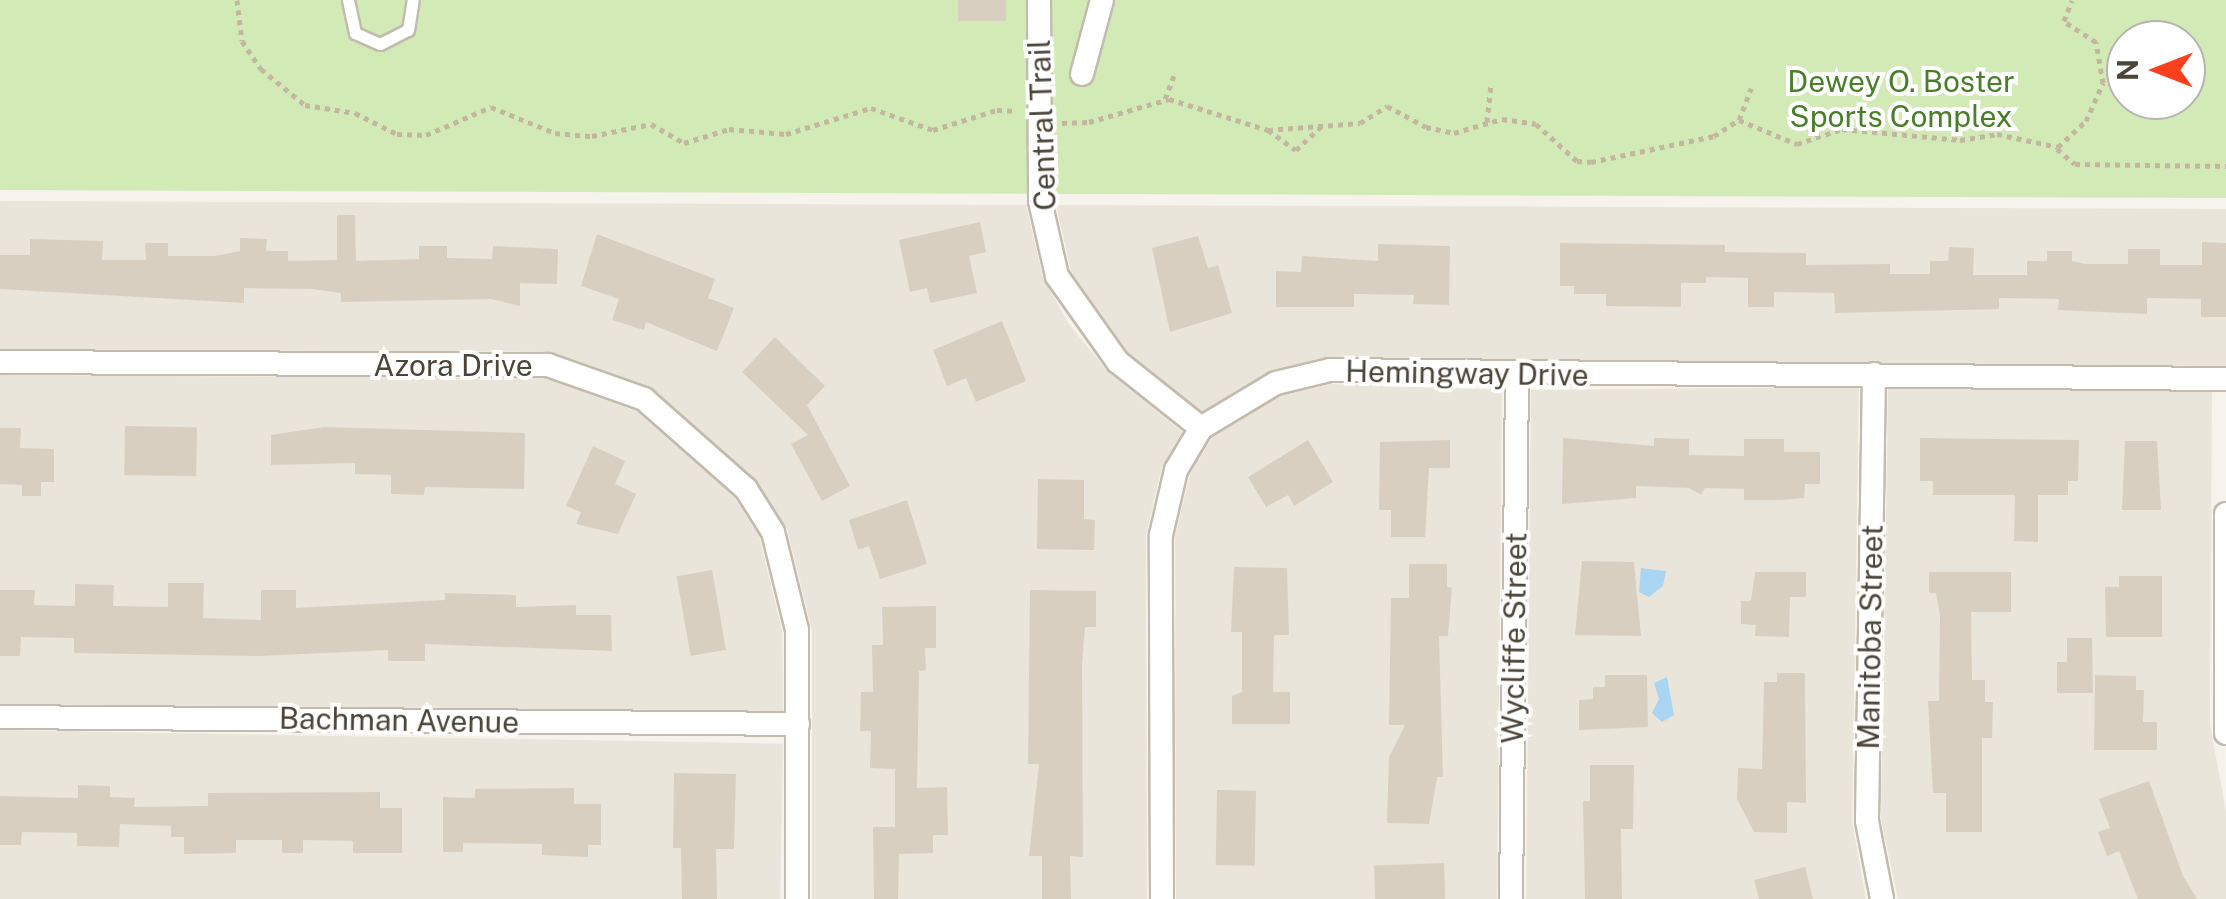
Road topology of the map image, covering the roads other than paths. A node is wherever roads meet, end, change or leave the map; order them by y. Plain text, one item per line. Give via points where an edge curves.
1 (348, 0) edge
2 (413, 0) edge
3 (1039, 0) edge
4 (1102, 0) edge
5 (1082, 74) dead end
6 (0, 362) edge
7 (1874, 374) junction
8 (1517, 377) junction
9 (2226, 378) edge
10 (1201, 428) junction
11 (2226, 514) edge
12 (0, 717) edge
13 (798, 724) junction
14 (2226, 733) edge
15 (798, 899) edge
16 (1162, 899) edge
17 (1511, 899) edge
18 (1882, 899) edge

1 - 2 lane via 355,33 380,44 408,30
3 - 10 street, Central Trail via 1040,200 1057,276 1118,362
4 - 5 street, Central Trail
6 - 13 street, Azora Drive via 548,365 644,400 746,490 773,532 797,630
7 - 8 street, Hemingway Drive
7 - 9 street, Hemingway Drive
7 - 18 street, Manitoba Street via 1867,820
8 - 10 street, Hemingway Drive via 1330,370 1276,383
8 - 17 street, Wycliffe Street
10 - 16 street, Hemingway Drive via 1176,470 1161,534
11 - 14 street
12 - 13 street, Bachman Avenue
13 - 15 street, Azora Drive

